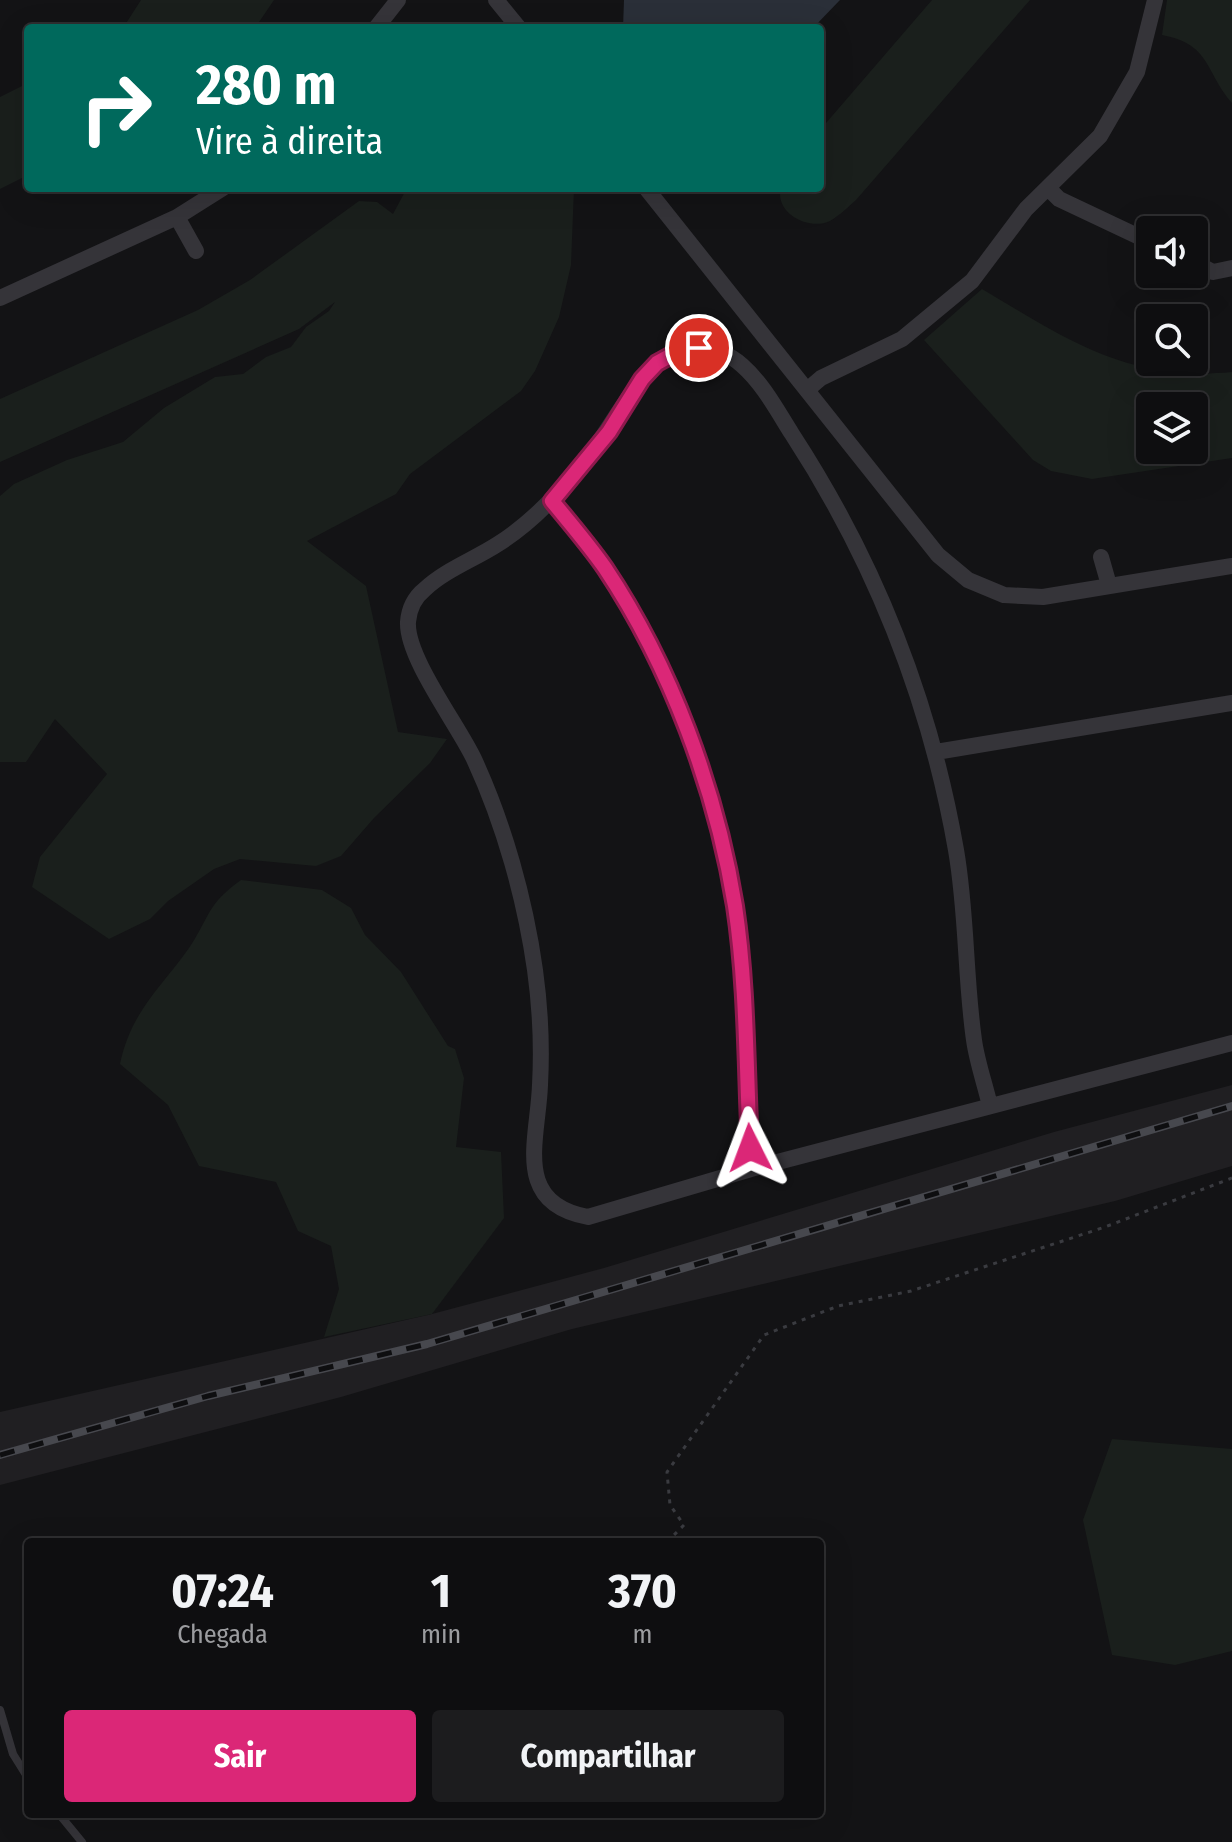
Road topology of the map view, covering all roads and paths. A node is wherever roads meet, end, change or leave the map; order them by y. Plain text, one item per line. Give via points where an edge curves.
1 (398, 0) edge
2 (496, 0) edge
3 (1155, 0) edge
4 (379, 24) edge
5 (516, 24) edge
6 (1048, 188) junction
7 (217, 192) edge
8 (649, 192) edge
9 (177, 217) junction
10 (1136, 235) edge
11 (196, 251) dead end
12 (1232, 268) edge
13 (1208, 269) edge
14 (0, 298) edge
15 (807, 390) junction
16 (552, 501) junction
17 (1101, 557) dead end
18 (1232, 566) edge
19 (1109, 585) junction
20 (1232, 703) edge
21 (936, 752) junction
22 (1232, 1043) edge
23 (990, 1106) junction
24 (751, 1169) junction
25 (1232, 1178) edge
26 (671, 1538) edge
27 (0, 1710) edge
28 (24, 1772) edge
29 (62, 1818) edge
30 (82, 1842) edge

1 - 4 street
2 - 5 street
3 - 6 street via 1137,72 1100,136
6 - 10 street via 1059,199
6 - 15 street via 972,281 902,339
7 - 9 street
8 - 15 street
9 - 11 street
9 - 14 street
12 - 13 street
15 - 19 street via 938,555 968,580 1004,595 1043,597
16 - 21 street via 657,363 699,348 721,351 741,362 757,378 825,485 889,611
16 - 24 street via 605,569 665,676 715,808 735,906 744,991
16 - 24 street via 501,542 428,585 410,611 408,627 417,657 474,760 513,866 535,972 541,1083 534,1171 553,1204 588,1217
17 - 19 street
18 - 19 street
20 - 21 street
21 - 23 street via 957,854 974,1042
22 - 23 street
23 - 24 street
25 - 26 path via 1105,1227 911,1291 838,1306 764,1335 667,1472 670,1505 684,1525
27 - 28 lane
29 - 30 lane

